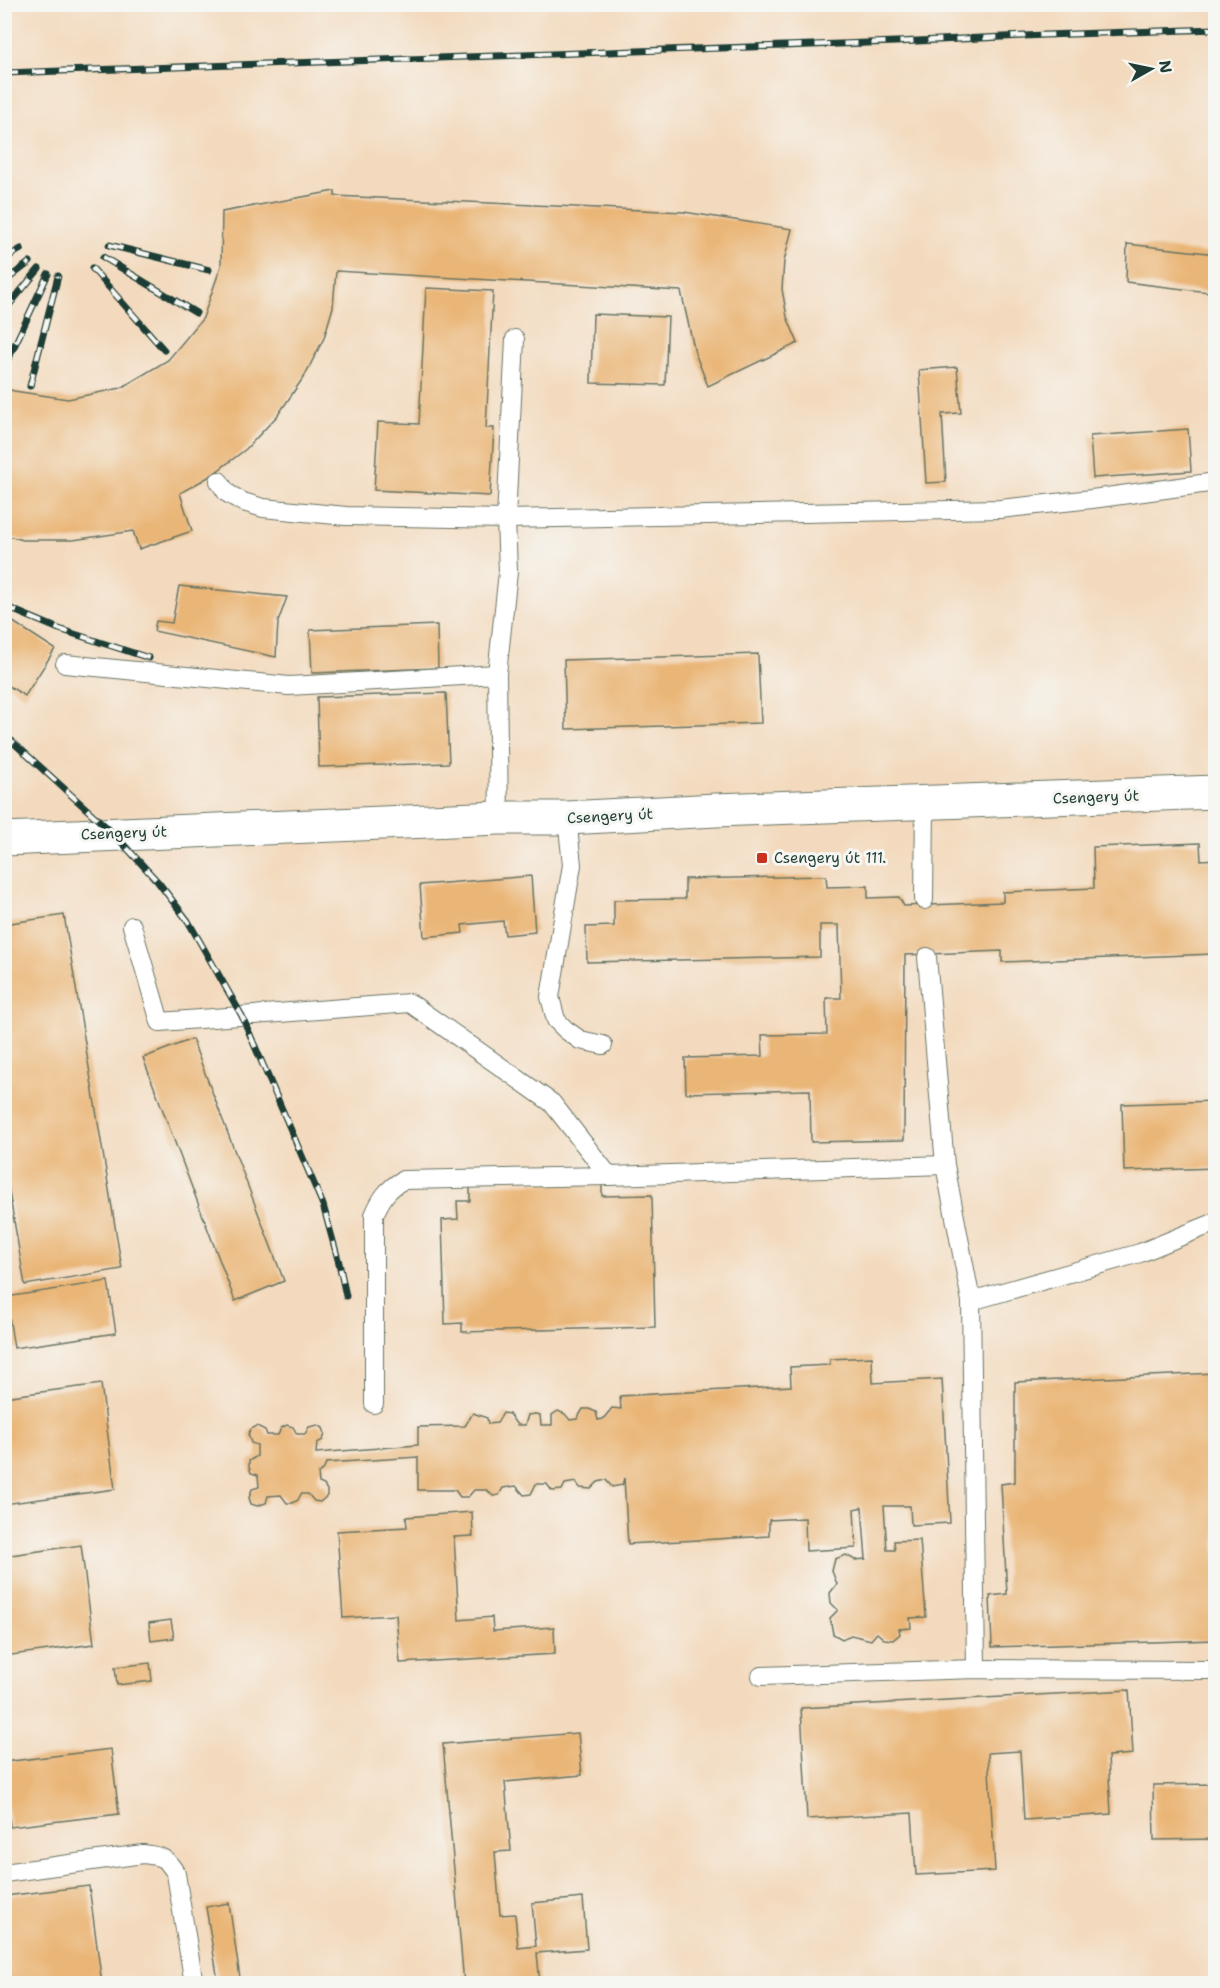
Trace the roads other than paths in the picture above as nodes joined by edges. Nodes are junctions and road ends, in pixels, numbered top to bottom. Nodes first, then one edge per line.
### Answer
1 (515, 339) dead end
2 (1215, 480) edge
3 (219, 482) dead end
4 (506, 519) junction
5 (65, 664) dead end
6 (497, 674) junction
7 (1215, 792) edge
8 (925, 803) junction
9 (499, 818) junction
10 (567, 818) junction
11 (4, 839) edge
12 (924, 900) dead end
13 (132, 926) dead end
14 (927, 957) dead end
15 (603, 1045) dead end
16 (945, 1165) junction
17 (609, 1176) junction
18 (1215, 1222) edge
19 (971, 1301) junction
20 (374, 1404) dead end
21 (976, 1669) junction
22 (1215, 1670) edge
23 (761, 1676) dead end
24 (4, 1873) edge
25 (194, 1983) edge

1 - 4 lane
2 - 4 lane
3 - 4 lane
4 - 6 lane
5 - 6 lane
6 - 9 lane
7 - 8 main road, Csengery út
8 - 10 main road, Csengery út
8 - 12 lane
9 - 10 main road, Csengery út
9 - 11 main road, Csengery út
10 - 15 lane
13 - 17 lane
14 - 16 lane
16 - 17 lane
16 - 19 lane
17 - 20 lane
18 - 19 lane
19 - 21 lane
21 - 22 lane
21 - 23 lane
24 - 25 lane

